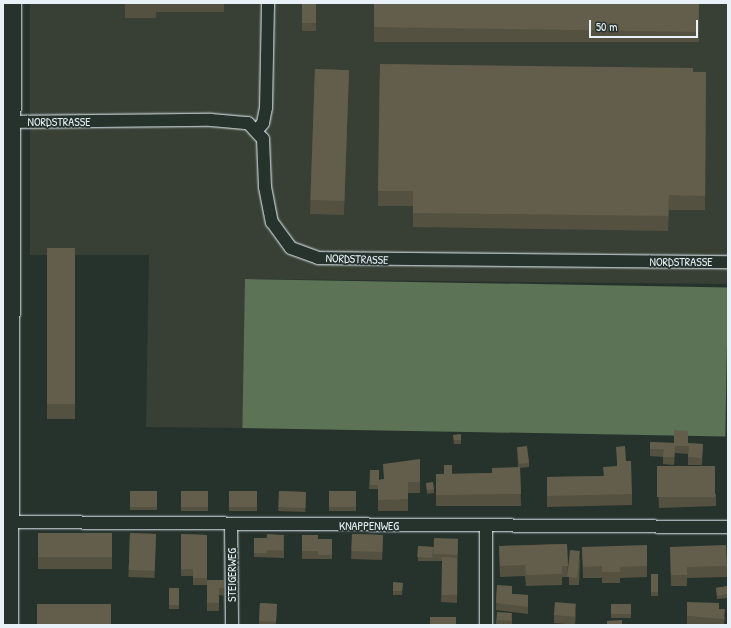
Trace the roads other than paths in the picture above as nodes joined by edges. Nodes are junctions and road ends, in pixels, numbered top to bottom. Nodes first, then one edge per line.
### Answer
1 (12, 3) edge
2 (268, 3) edge
3 (8, 122) edge
4 (257, 130) junction
5 (728, 262) edge
6 (7, 352) edge
7 (10, 522) junction
8 (231, 525) junction
9 (486, 527) junction
10 (728, 527) edge
11 (9, 625) edge
12 (232, 625) edge
13 (486, 625) edge

1 - 3 street
2 - 4 street
3 - 4 street, NORDSTRASSE
3 - 6 street
4 - 5 street, NORDSTRASSE
6 - 7 street
7 - 8 street, KNAPPENWEG
7 - 11 street
8 - 9 street, KNAPPENWEG
8 - 12 street, STEIGERWEG
9 - 10 street, KNAPPENWEG
9 - 13 street

